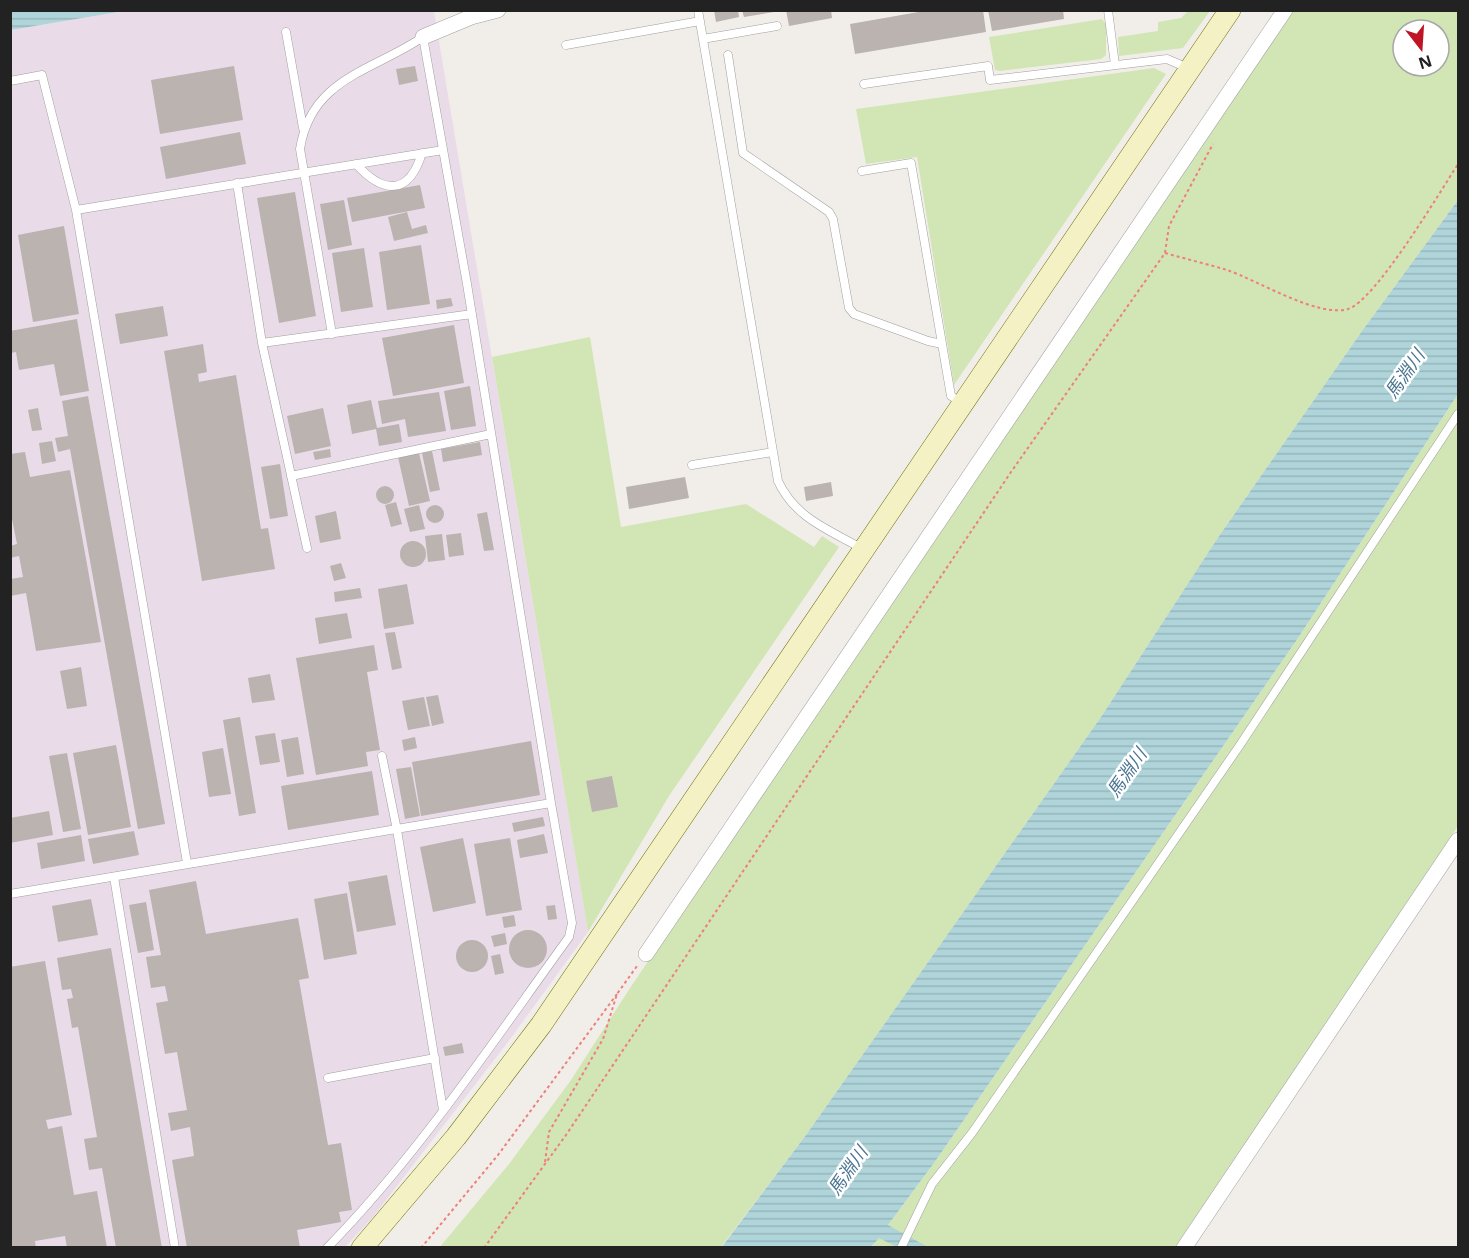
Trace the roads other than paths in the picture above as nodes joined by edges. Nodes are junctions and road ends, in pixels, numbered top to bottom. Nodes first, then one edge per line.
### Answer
1 (498, 10) edge
2 (698, 10) edge
3 (1108, 10) edge
4 (1230, 10) edge
5 (1285, 10) edge
6 (700, 21) junction
7 (777, 26) dead end
8 (286, 33) dead end
9 (423, 37) junction
10 (703, 39) junction
11 (566, 45) dead end
12 (728, 55) dead end
13 (1115, 65) junction
14 (1190, 68) junction
15 (10, 81) edge
16 (864, 84) dead end
17 (303, 128) junction
18 (443, 150) junction
19 (422, 153) junction
20 (356, 164) junction
21 (862, 171) dead end
22 (305, 172) junction
23 (237, 183) junction
24 (76, 210) junction
25 (472, 314) junction
26 (332, 334) junction
27 (262, 344) junction
28 (942, 344) junction
29 (963, 404) junction
30 (1458, 414) edge
31 (491, 434) junction
32 (773, 452) junction
33 (692, 465) dead end
34 (291, 476) junction
35 (307, 548) dead end
36 (864, 550) junction
37 (382, 756) dead end
38 (551, 803) junction
39 (397, 830) junction
40 (1458, 840) edge
41 (188, 863) junction
42 (114, 876) junction
43 (10, 894) edge
44 (646, 954) road end
45 (435, 1058) junction
46 (328, 1078) dead end
47 (443, 1110) junction
48 (175, 1248) edge
49 (327, 1248) edge
50 (362, 1248) edge
51 (901, 1248) edge
52 (1184, 1248) edge

1 - 9 street
2 - 6 lane
3 - 13 lane
4 - 14 street
5 - 44 street
6 - 10 lane
6 - 11 lane
7 - 10 lane
8 - 17 lane
9 - 17 lane
9 - 18 lane
10 - 32 lane
12 - 28 lane
13 - 14 lane
13 - 16 lane
14 - 29 street
15 - 24 lane
17 - 22 lane
18 - 19 lane
18 - 25 lane
19 - 20 lane
19 - 20 lane
20 - 22 lane
21 - 28 lane
22 - 23 lane
22 - 26 lane
23 - 24 lane
23 - 27 lane
24 - 41 lane
25 - 26 lane
25 - 31 lane
26 - 27 lane
27 - 34 lane
28 - 29 lane
29 - 36 street
30 - 51 lane
31 - 34 lane
31 - 38 lane
32 - 33 lane
32 - 36 lane
34 - 35 lane
36 - 50 street
37 - 39 lane
38 - 39 lane
38 - 47 lane
39 - 41 lane
39 - 45 lane
40 - 52 street
41 - 42 lane
42 - 43 lane
42 - 48 lane
45 - 46 lane
45 - 47 lane
47 - 49 lane

